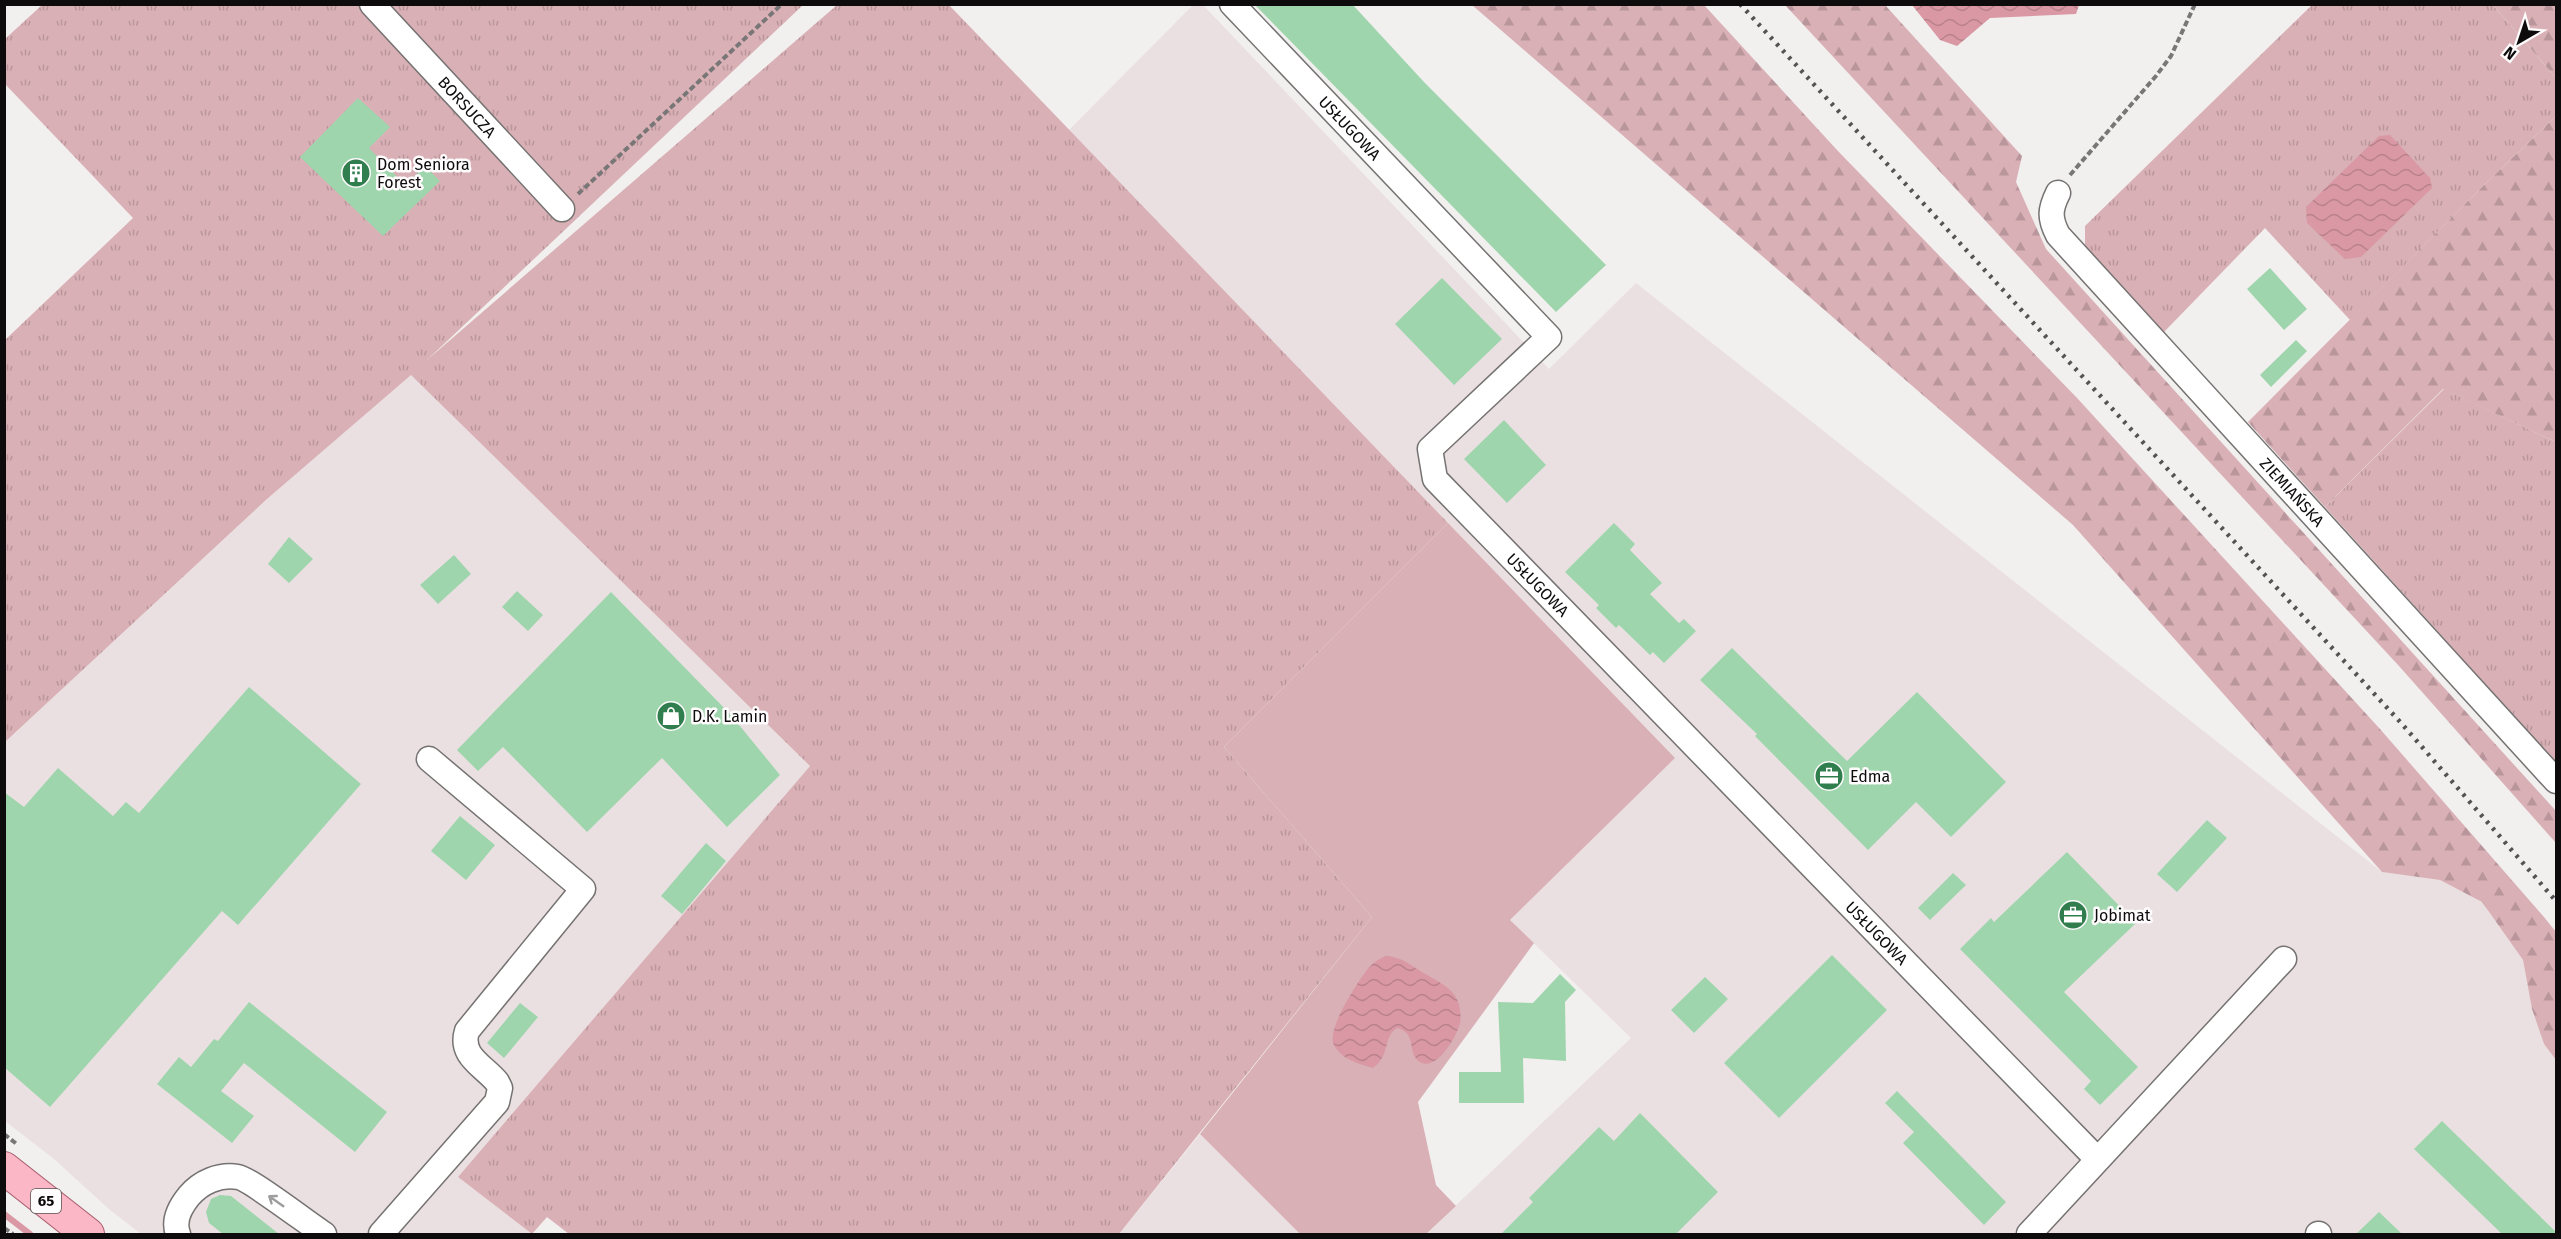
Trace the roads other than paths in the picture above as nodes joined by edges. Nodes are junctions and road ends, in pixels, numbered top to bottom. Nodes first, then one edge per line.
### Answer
1 (372, 4) edge
2 (1232, 4) edge
3 (2058, 193) road end
4 (562, 209) road end
5 (429, 759) dead end
6 (2556, 781) edge
7 (2284, 959) dead end
8 (2097, 1159) junction
9 (4, 1168) edge
10 (4, 1195) edge
11 (53, 1225) edge
12 (2036, 1232) edge
13 (88, 1234) edge
14 (178, 1234) edge
15 (324, 1234) edge
16 (381, 1234) edge

1 - 4 street, BORSUCZA
2 - 8 street, USŁUGOWA
3 - 6 street, ZIEMIAŃSKA
5 - 16 street
7 - 8 street
8 - 12 street
9 - 11 main road, 65
10 - 11 main road, 65
11 - 13 main road, 65
15 -> 14 street

